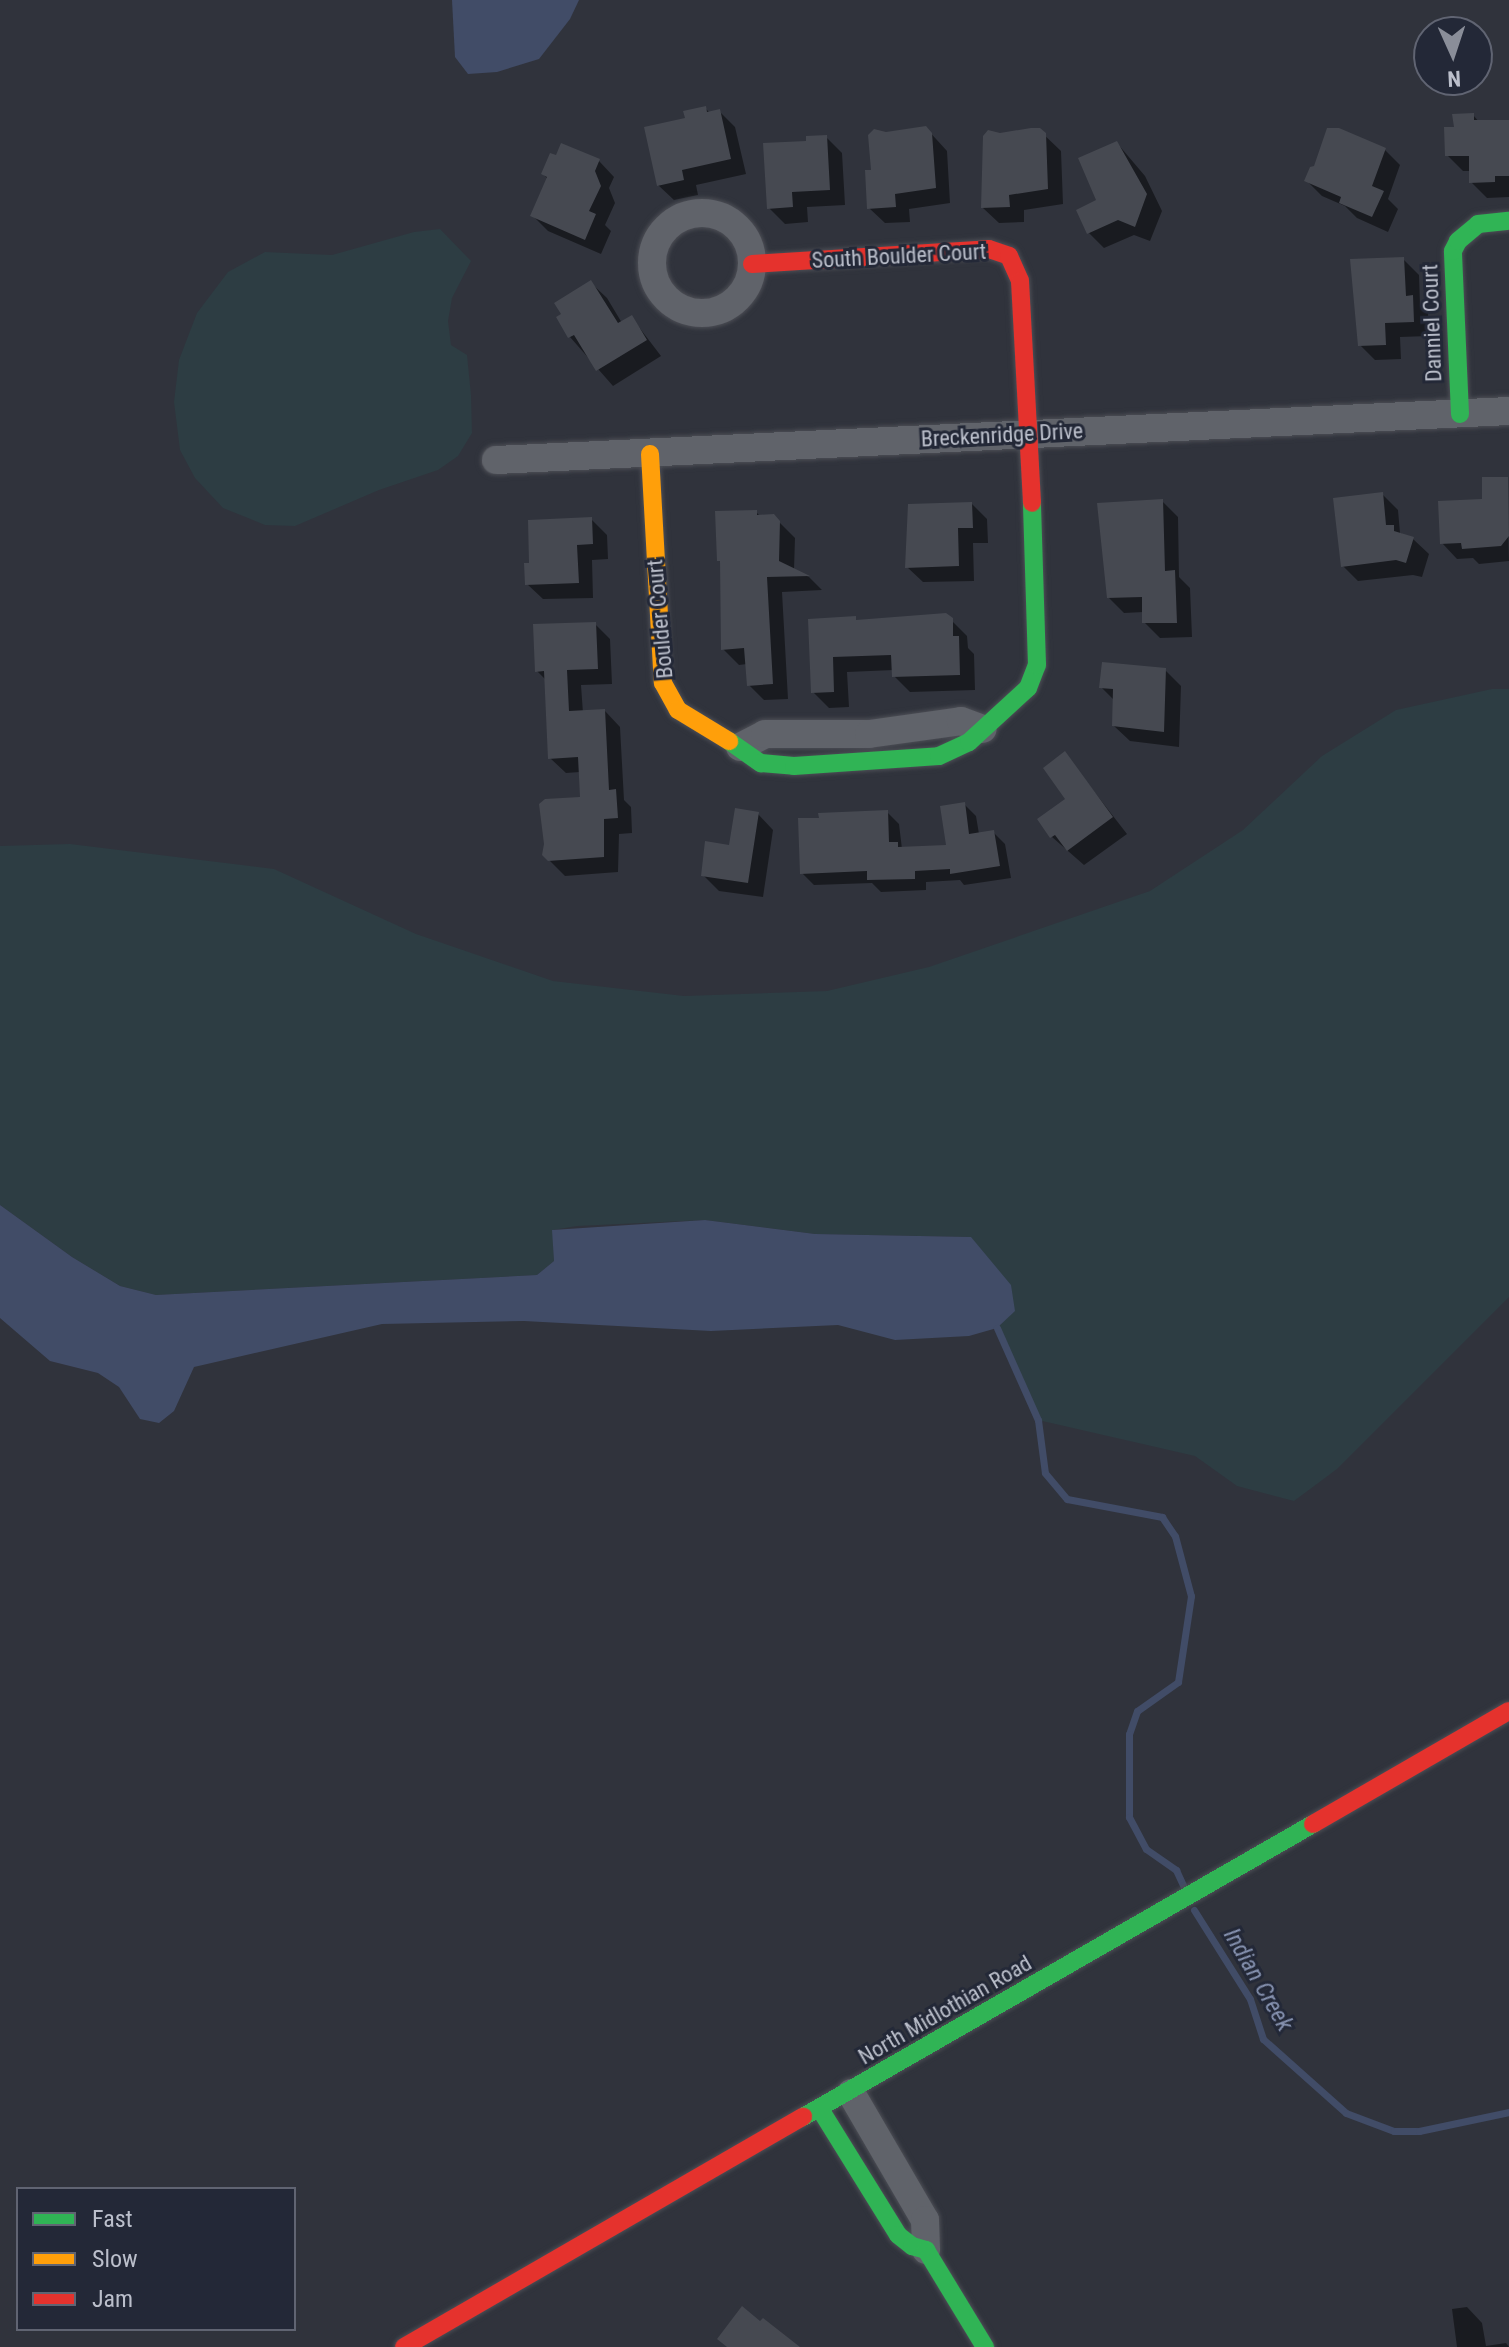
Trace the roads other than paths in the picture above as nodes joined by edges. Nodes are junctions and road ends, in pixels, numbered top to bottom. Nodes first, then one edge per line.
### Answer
1 (1509, 221) edge
2 (752, 264) dead end
3 (1509, 411) edge
4 (1460, 414) junction
5 (1027, 433) junction
6 (650, 454) junction
7 (496, 460) dead end
8 (983, 729) joint
9 (740, 747) joint
10 (1509, 1711) edge
11 (851, 2093) junction
12 (820, 2109) junction
13 (926, 2250) junction
14 (404, 2347) edge
15 (985, 2347) edge

1 - 4 street, Danniel Court
2 - 5 street, South Boulder Court
3 - 4 street, Breckenridge Drive
4 - 5 street, Breckenridge Drive
5 - 6 street, Breckenridge Drive
5 - 8 street, Boulder Court
6 - 7 street, Breckenridge Drive
6 - 9 street, Boulder Court
8 - 9 street, Boulder Court
10 - 11 street, North Midlothian Road
11 - 12 street, North Midlothian Road
11 - 13 street
12 - 13 street
12 - 14 street, North Midlothian Road
13 - 15 street

